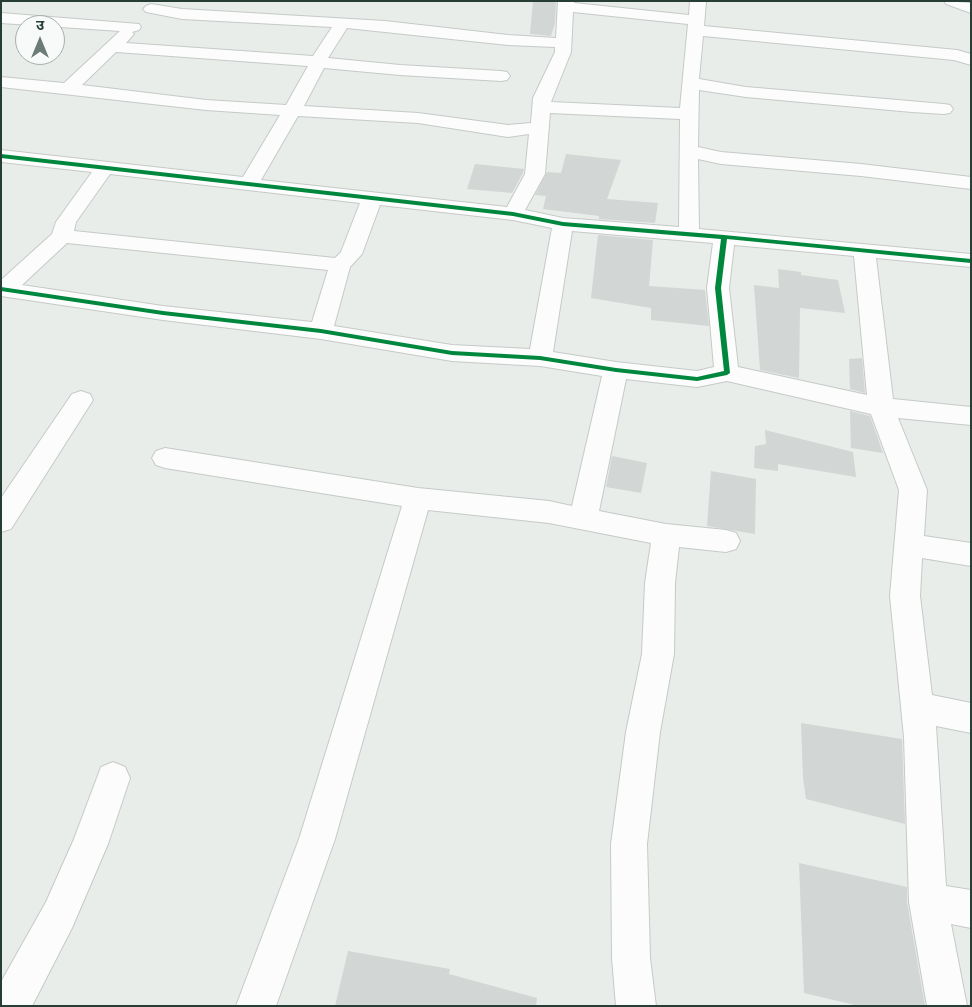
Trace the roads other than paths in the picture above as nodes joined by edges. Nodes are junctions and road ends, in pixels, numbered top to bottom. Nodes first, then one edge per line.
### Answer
1 (698, 1) edge
2 (951, 1) edge
3 (566, 4) edge
4 (155, 5) edge
5 (971, 8) edge
6 (1, 18) edge
7 (342, 24) junction
8 (696, 25) junction
9 (133, 27) junction
10 (563, 43) junction
11 (113, 47) junction
12 (971, 60) edge
13 (319, 62) junction
14 (501, 76) dead end
15 (690, 83) junction
16 (5, 90) edge
17 (67, 90) junction
18 (541, 107) junction
19 (944, 108) dead end
20 (291, 110) junction
21 (689, 114) junction
22 (539, 127) junction
23 (688, 151) junction
24 (1, 156) edge
25 (105, 168) junction
26 (971, 183) edge
27 (248, 184) junction
28 (372, 198) junction
29 (513, 214) junction
30 (564, 224) junction
31 (689, 234) junction
32 (62, 236) junction
33 (724, 237) junction
34 (864, 251) junction
35 (971, 261) edge
36 (340, 265) junction
37 (3, 289) edge
38 (322, 331) junction
39 (540, 358) junction
40 (616, 370) junction
41 (727, 373) junction
42 (81, 400) dead end
43 (881, 407) junction
44 (971, 416) edge
45 (165, 458) dead end
46 (418, 498) junction
47 (583, 519) junction
48 (1, 521) edge
49 (666, 535) junction
50 (726, 541) dead end
51 (909, 546) junction
52 (971, 555) edge
53 (917, 707) junction
54 (971, 718) edge
55 (113, 778) dead end
56 (928, 902) junction
57 (971, 910) edge
58 (10, 1006) edge
59 (256, 1006) edge
60 (636, 1006) edge
61 (947, 1006) edge

1 - 8 street
2 - 5 street
3 - 8 street
3 - 10 street
4 - 7 street
4 - 9 street
6 - 9 street
7 - 10 street
7 - 13 street
8 - 12 street
8 - 15 street
9 - 11 street
10 - 18 street
11 - 13 street
11 - 17 street
13 - 14 street
13 - 20 street
15 - 19 street
15 - 21 street
16 - 17 street
17 - 20 street
18 - 21 street
18 - 22 street
20 - 22 street
20 - 27 street
21 - 23 street
22 - 29 street
23 - 26 street
23 - 31 street
24 - 25 street
25 - 27 street
25 - 32 street
27 - 28 street
28 - 29 street
28 - 36 street
29 - 30 street
30 - 31 street
30 - 39 street
31 - 33 street
32 - 36 street
32 - 37 street
33 - 34 street
33 - 41 street
34 - 35 street
34 - 43 street
36 - 38 street
37 - 38 street
38 - 39 street
39 - 40 street
40 - 41 street
40 - 47 street
41 - 43 street
42 - 48 street
43 - 44 street
43 - 51 street
45 - 46 street
46 - 47 street
46 - 59 street
47 - 49 street
49 - 50 street
49 - 60 street
51 - 52 street
51 - 53 street
53 - 54 street
53 - 56 street
55 - 58 street
56 - 57 street
56 - 61 street

